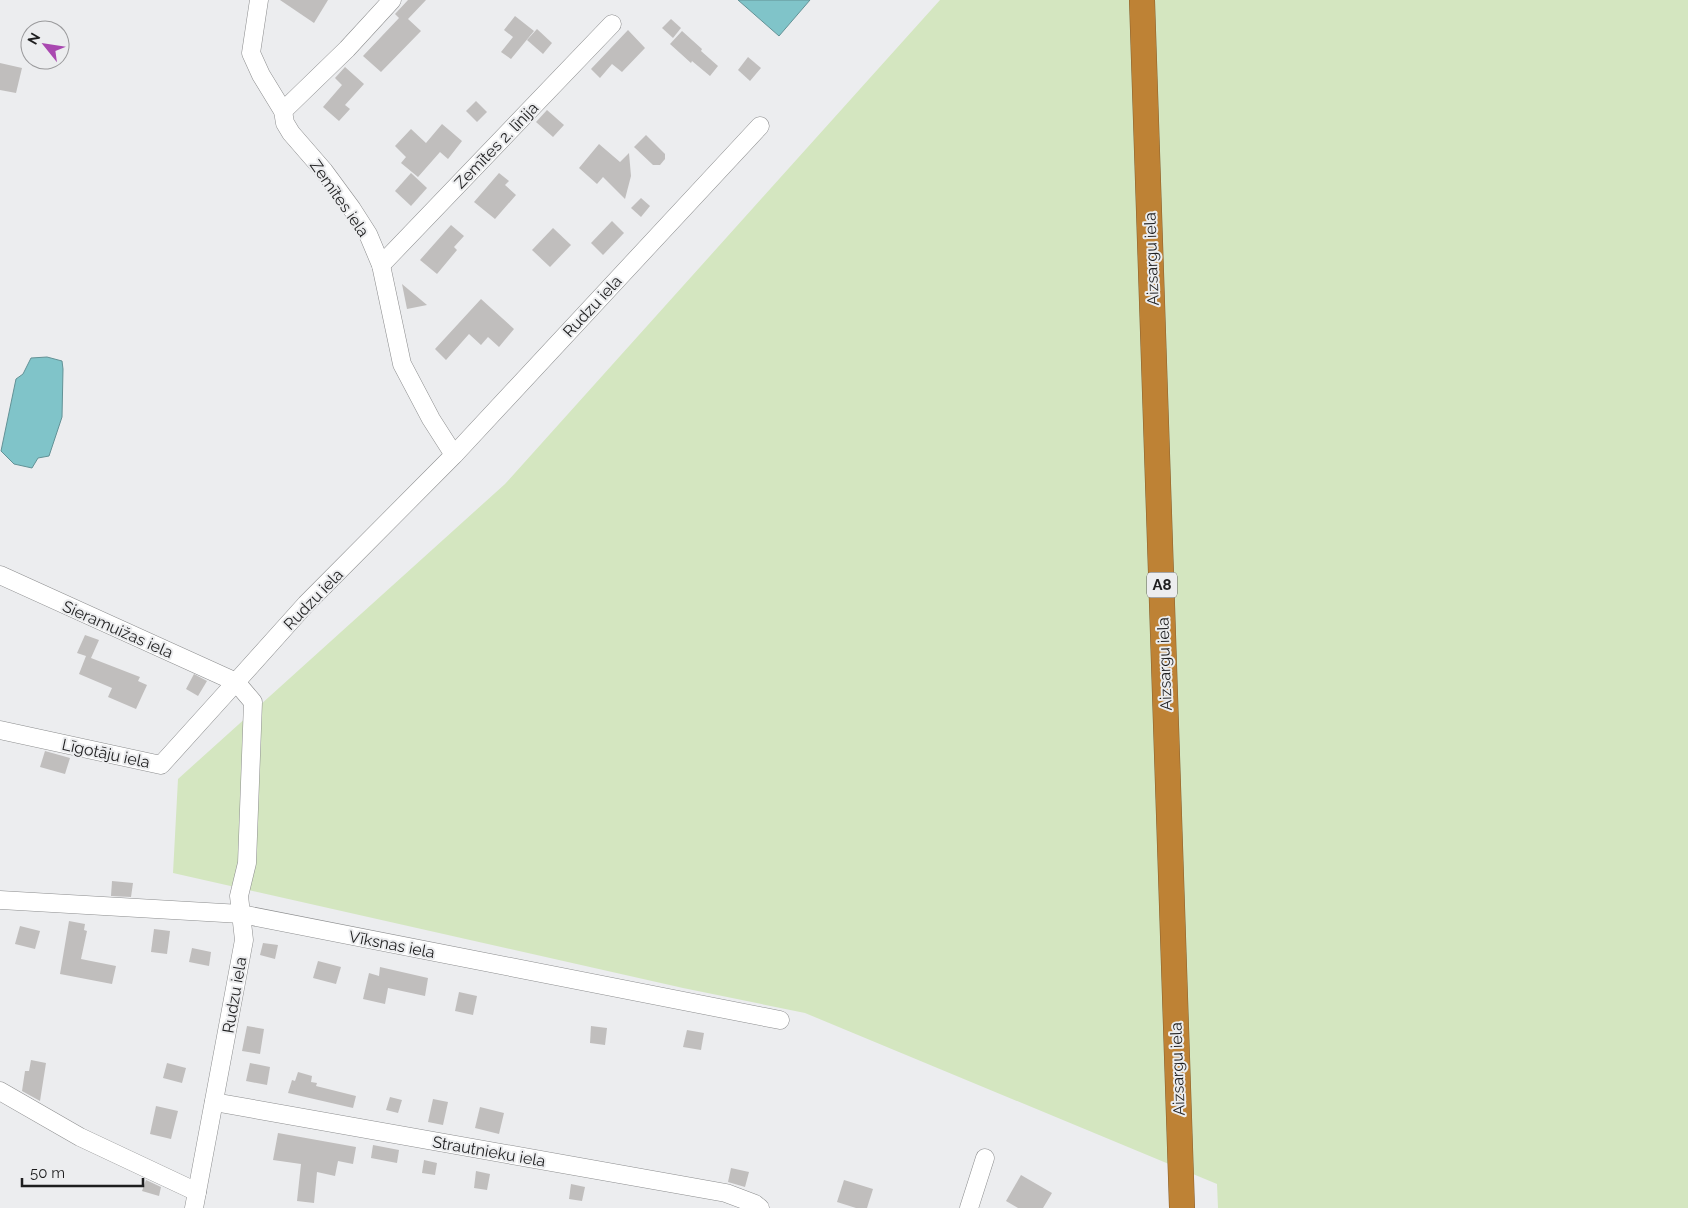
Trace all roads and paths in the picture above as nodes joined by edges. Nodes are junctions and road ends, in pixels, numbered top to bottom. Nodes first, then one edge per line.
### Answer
1 (259, 0) edge
2 (392, 0) edge
3 (1142, 0) edge
4 (612, 24) dead end
5 (283, 111) junction
6 (760, 126) dead end
7 (381, 265) junction
8 (454, 455) junction
9 (0, 575) edge
10 (236, 682) junction
11 (0, 730) edge
12 (0, 900) edge
13 (241, 914) junction
14 (780, 1020) dead end
15 (0, 1091) edge
16 (214, 1102) junction
17 (985, 1158) dead end
18 (196, 1200) edge
19 (760, 1208) edge
20 (969, 1208) edge
21 (1182, 1208) edge

1 - 5 street, Zemītes iela
2 - 5 street
3 - 21 highway, Aizsargu iela / A8
4 - 7 street, Zemītes 2. līnija
5 - 7 street, Zemītes iela
6 - 8 street, Rudzu iela
7 - 8 street, Zemītes iela
8 - 10 street, Rudzu iela
9 - 10 street, Sieramuižas iela
10 - 11 street, Līgotāju iela
10 - 13 street, Rudzu iela
12 - 13 street, Vīksnas iela
13 - 14 street, Vīksnas iela
13 - 16 street, Rudzu iela
15 - 18 street
16 - 18 street, Rudzu iela
16 - 19 street, Strautnieku iela
17 - 20 street

